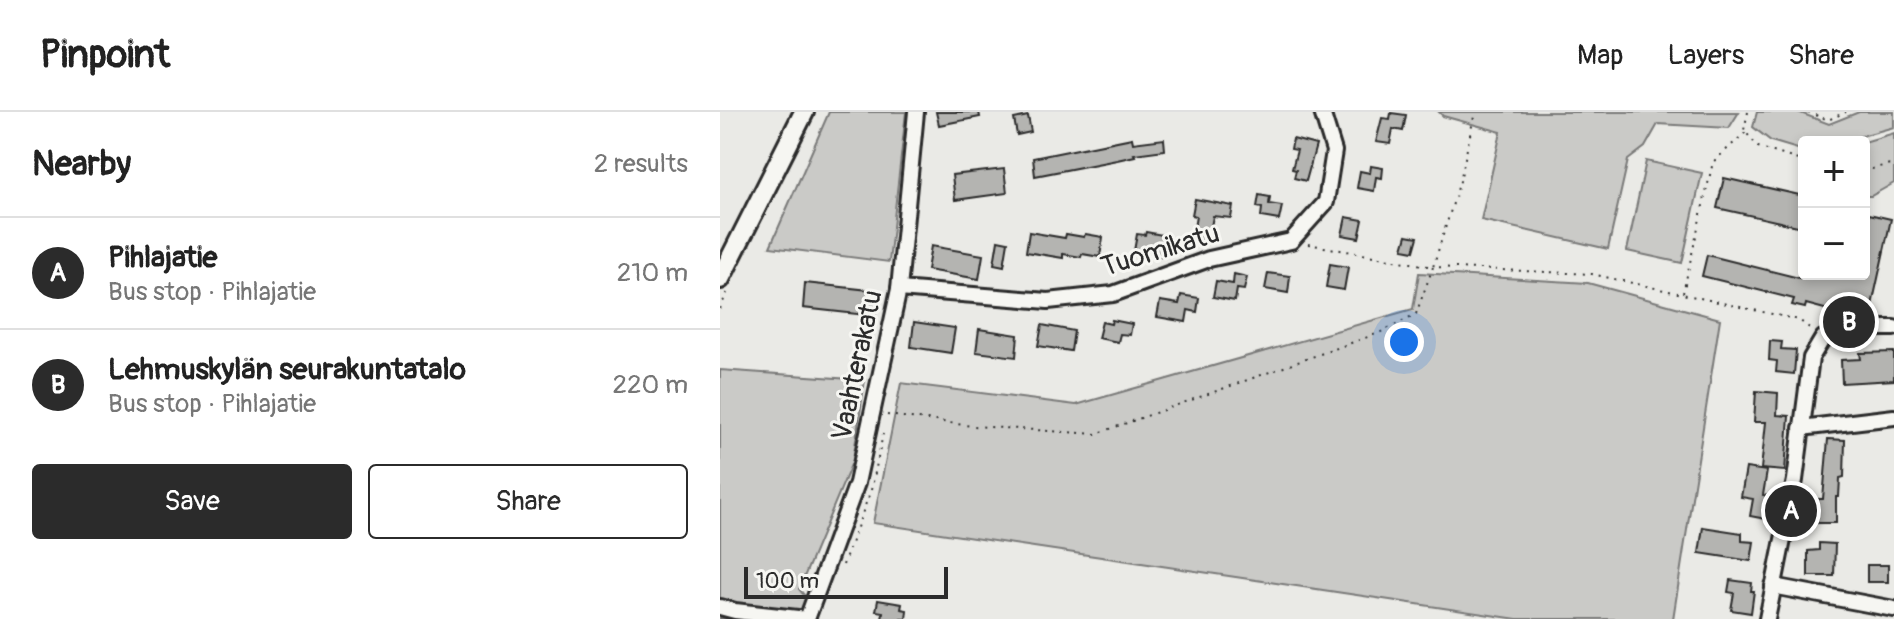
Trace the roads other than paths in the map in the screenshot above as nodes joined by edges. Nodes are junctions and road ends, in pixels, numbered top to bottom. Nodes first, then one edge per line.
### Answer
1 (804, 112) edge
2 (916, 112) edge
3 (1322, 112) edge
4 (720, 279) edge
5 (899, 289) junction
6 (1894, 328) edge
7 (1894, 417) edge
8 (1801, 428) junction
9 (1773, 586) junction
10 (1894, 609) edge
11 (729, 612) edge
12 (807, 619) edge
13 (1767, 619) edge

1 - 4 main road
2 - 5 street, Vaahterakatu
3 - 5 street, Tuomikatu
5 - 12 street, Vaahterakatu
6 - 8 street
7 - 8 street
8 - 9 street
9 - 10 street
9 - 13 street
11 - 12 street

